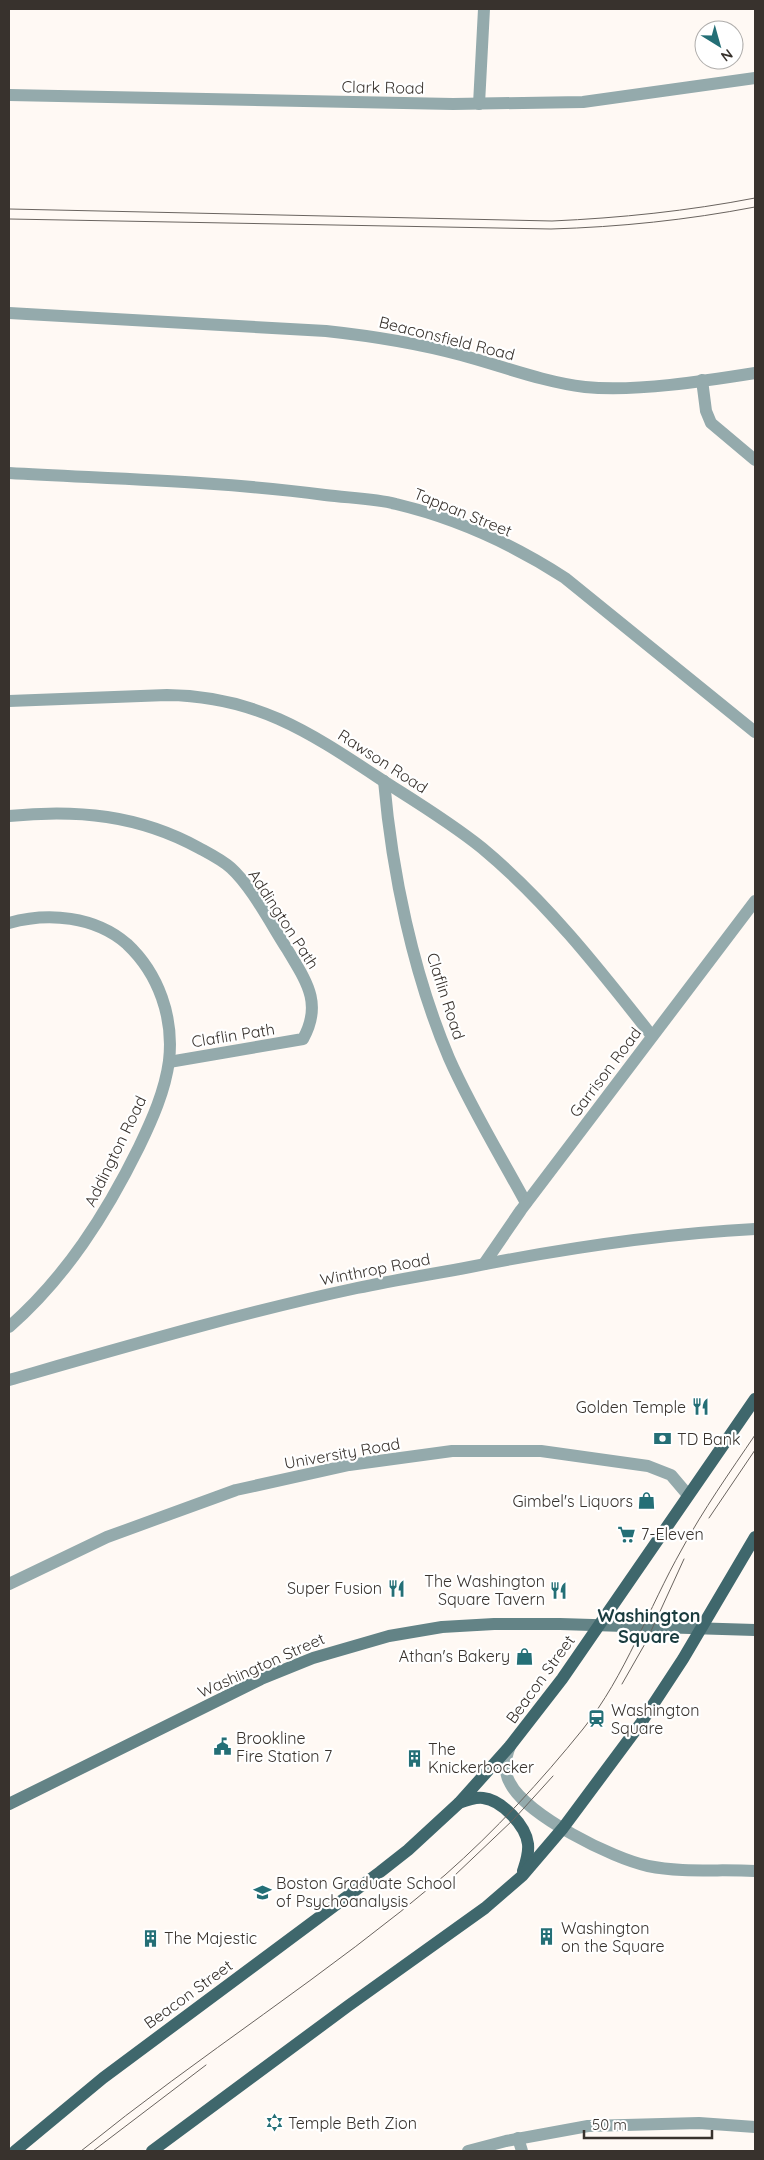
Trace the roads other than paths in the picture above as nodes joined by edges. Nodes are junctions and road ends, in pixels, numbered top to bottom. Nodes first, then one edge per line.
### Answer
1 (484, 9) edge
2 (755, 78) edge
3 (9, 95) edge
4 (479, 104) junction
5 (9, 312) edge
6 (755, 372) edge
7 (702, 380) junction
8 (755, 460) edge
9 (9, 473) edge
10 (9, 701) edge
11 (755, 732) edge
12 (384, 782) junction
13 (9, 816) edge
14 (755, 901) edge
15 (9, 923) edge
16 (652, 1036) junction
17 (303, 1040) joint
18 (169, 1062) junction
19 (526, 1203) junction
20 (755, 1229) edge
21 (484, 1264) junction
22 (9, 1327) edge
23 (9, 1380) edge
24 (755, 1399) edge
25 (688, 1495) junction
26 (755, 1537) edge
27 (9, 1584) edge
28 (598, 1625) junction
29 (701, 1628) junction
30 (755, 1630) edge
31 (510, 1746) junction
32 (459, 1803) junction
33 (9, 1804) edge
34 (563, 1828) junction
35 (755, 1871) edge
36 (522, 1876) junction
37 (755, 2127) edge
38 (518, 2138) junction
39 (15, 2151) edge
40 (152, 2151) edge
41 (468, 2151) edge
42 (522, 2151) edge

1 - 4 street
2 - 4 street, Clark Road
3 - 4 street, Clark Road
5 - 7 street, Beaconsfield Road
6 - 7 street, Beaconsfield Road
7 - 8 street
9 - 11 street, Tappan Street
10 - 12 street, Rawson Road
12 - 16 street, Rawson Road
12 - 19 street, Claflin Road
13 - 17 street, Addington Path
14 - 16 street, Garrison Road
15 - 18 street, Addington Road
16 - 19 street, Garrison Road
17 - 18 street, Claflin Path
18 - 22 street, Addington Road
19 - 21 street, Garrison Road
20 - 21 street, Winthrop Road
21 - 23 street, Winthrop Road
24 - 25 main road, Beacon Street
25 - 27 street, University Road
25 - 28 main road, Beacon Street
26 - 29 main road
28 - 29 main road, Washington Street
28 - 31 main road, Beacon Street
28 - 33 main road, Washington Street
29 - 30 main road, Washington Street
29 - 34 main road
31 - 32 main road, Beacon Street
31 - 34 street
32 - 36 main road
32 - 39 main road, Beacon Street
34 - 35 street
34 - 36 main road
36 - 40 main road
37 - 38 street
38 - 41 street
38 - 42 street

